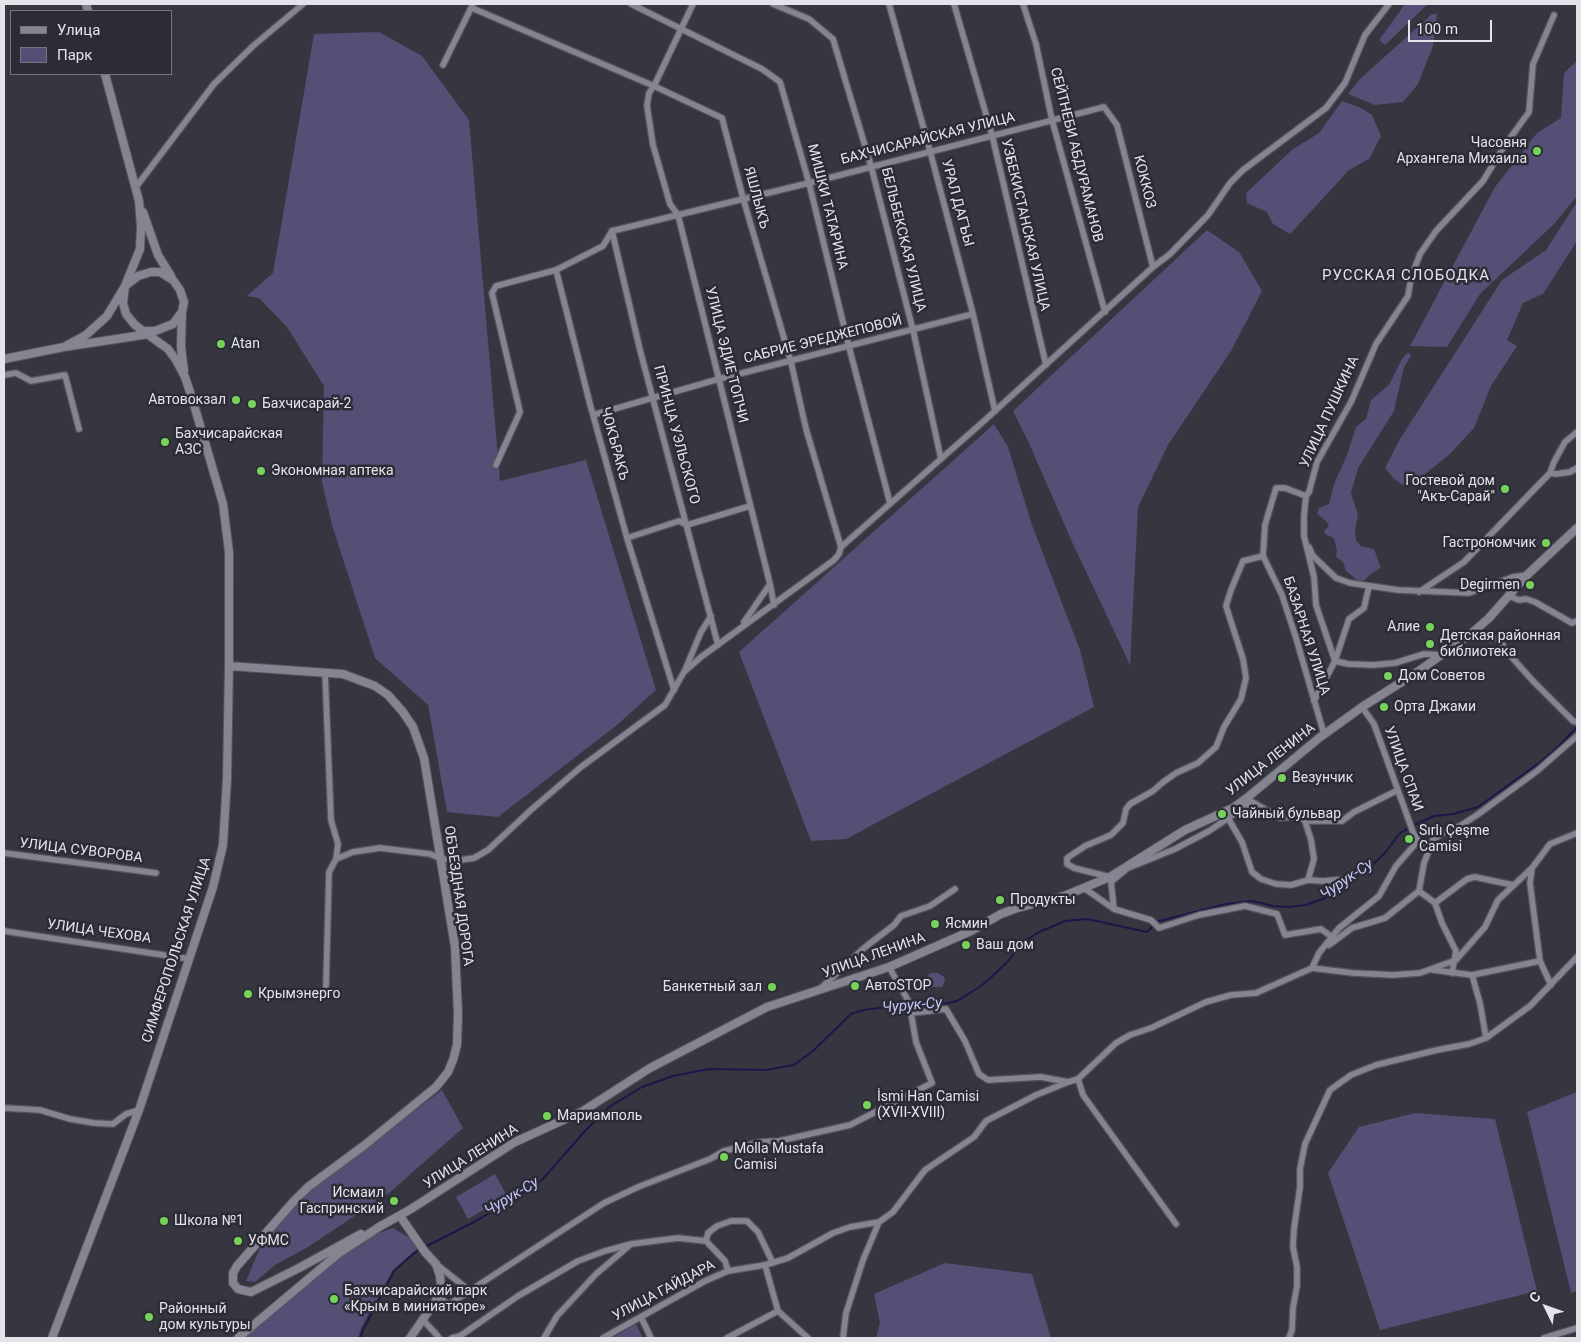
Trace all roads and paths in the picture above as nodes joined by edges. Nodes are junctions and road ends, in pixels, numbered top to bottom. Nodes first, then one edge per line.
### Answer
1 (303, 4) edge
2 (631, 4) edge
3 (693, 4) edge
4 (773, 4) edge
5 (889, 4) edge
6 (954, 4) edge
7 (1023, 4) edge
8 (1389, 4) edge
9 (473, 6) edge
10 (1554, 15) dead end
11 (680, 28) junction
12 (443, 66) dead end
13 (105, 75) edge
14 (654, 86) junction
15 (1104, 107) joint
16 (1052, 120) junction
17 (992, 135) junction
18 (930, 151) junction
19 (871, 166) junction
20 (809, 183) junction
21 (136, 187) junction
22 (743, 198) junction
23 (139, 201) junction
24 (678, 215) junction
25 (612, 231) junction
26 (1153, 267) junction
27 (556, 270) junction
28 (174, 280) junction
29 (125, 286) junction
30 (182, 312) junction
31 (1105, 312) junction
32 (973, 314) junction
33 (913, 330) junction
34 (149, 332) junction
35 (64, 347) junction
36 (849, 347) junction
37 (4, 359) edge
38 (791, 362) junction
39 (1046, 365) junction
40 (4, 375) edge
41 (185, 378) junction
42 (719, 379) junction
43 (653, 398) junction
44 (995, 411) junction
45 (593, 415) junction
46 (80, 429) dead end
47 (1577, 432) edge
48 (941, 459) junction
49 (496, 465) dead end
50 (1577, 468) edge
51 (1550, 473) junction
52 (1306, 496) junction
53 (890, 503) junction
54 (750, 506) junction
55 (687, 524) junction
56 (1577, 528) edge
57 (1304, 536) junction
58 (626, 538) junction
59 (841, 547) junction
60 (1264, 556) junction
61 (1527, 575) junction
62 (770, 584) junction
63 (1369, 586) junction
64 (1420, 592) junction
65 (1509, 596) junction
66 (774, 605) junction
67 (711, 616) junction
68 (1577, 621) edge
69 (742, 626) junction
70 (1476, 630) junction
71 (718, 645) junction
72 (1443, 655) junction
73 (1335, 661) junction
74 (229, 666) junction
75 (325, 672) junction
76 (684, 672) junction
77 (674, 690) junction
78 (1314, 701) junction
79 (1362, 707) junction
80 (1577, 722) edge
81 (1324, 734) junction
82 (1577, 736) edge
83 (1398, 790) junction
84 (1250, 800) junction
85 (1228, 818) junction
86 (1305, 821) junction
87 (1577, 833) edge
88 (1418, 841) junction
89 (338, 844) junction
90 (353, 852) junction
91 (4, 853) edge
92 (1428, 853) junction
93 (336, 859) junction
94 (442, 859) junction
95 (1532, 868) junction
96 (156, 874) dead end
97 (1110, 877) junction
98 (1348, 879) dead end
99 (1308, 880) junction
100 (1513, 885) junction
101 (1084, 888) junction
102 (956, 889) dead end
103 (1419, 892) junction
104 (1435, 902) junction
105 (1114, 909) junction
106 (4, 930) edge
107 (1332, 936) junction
108 (1319, 953) junction
109 (1577, 956) edge
110 (190, 958) junction
111 (1456, 960) junction
112 (1540, 961) junction
113 (889, 967) junction
114 (1312, 968) junction
115 (1431, 969) junction
116 (1452, 973) junction
117 (1472, 975) junction
118 (1551, 985) junction
119 (326, 988) dead end
120 (821, 988) junction
121 (911, 1007) junction
122 (1486, 1038) junction
123 (1078, 1079) junction
124 (1068, 1082) junction
125 (4, 1108) edge
126 (139, 1110) junction
127 (400, 1216) junction
128 (879, 1222) junction
129 (1176, 1224) dead end
130 (379, 1227) junction
131 (706, 1240) junction
132 (631, 1244) junction
133 (773, 1263) junction
134 (436, 1264) junction
135 (765, 1265) junction
136 (728, 1272) junction
137 (470, 1291) junction
138 (439, 1296) junction
139 (778, 1311) junction
140 (641, 1317) junction
141 (422, 1319) junction
142 (1577, 1328) edge
143 (52, 1338) edge
144 (238, 1338) edge
145 (410, 1338) edge
146 (439, 1338) edge
147 (452, 1338) edge
148 (544, 1338) edge
149 (603, 1338) edge
150 (651, 1338) edge
151 (727, 1338) edge
152 (808, 1338) edge
153 (842, 1338) edge
154 (1289, 1338) edge
155 (1544, 1338) edge

1 - 21 street
2 - 11 street, МИШКИ ТАТАРИНА
3 - 11 street, УЛИЦА ЭДИЕ ТОПЧИ
4 - 19 street, БЕЛЬБЕКСКАЯ УЛИЦА
5 - 18 street, УРАЛ ДАГЪЫ
6 - 17 street, УЗБЕКИСТАНСКАЯ УЛИЦА
7 - 16 street, СЕЙТНЕБИ АБДУРАМАНОВ
8 - 26 street
9 - 12 street
9 - 14 street, ЯШЛЫКЪ
10 - 52 street, УЛИЦА ПУШКИНА
11 - 14 street, УЛИЦА ЭДИЕ ТОПЧИ
11 - 20 street, МИШКИ ТАТАРИНА
13 - 21 main road
14 - 22 street, ЯШЛЫКЪ
14 - 24 street, УЛИЦА ЭДИЕ ТОПЧИ
15 - 16 street, БАХЧИСАРАЙСКАЯ УЛИЦА
15 - 26 street, КОККОЗ
16 - 17 street, БАХЧИСАРАЙСКАЯ УЛИЦА
16 - 31 street, СЕЙТНЕБИ АБДУРАМАНОВ
17 - 18 street, БАХЧИСАРАЙСКАЯ УЛИЦА
17 - 39 street, УЗБЕКИСТАНСКАЯ УЛИЦА
18 - 19 street, БАХЧИСАРАЙСКАЯ УЛИЦА
18 - 32 street, УРАЛ ДАГЪЫ
19 - 20 street, БАХЧИСАРАЙСКАЯ УЛИЦА
19 - 33 street, БЕЛЬБЕКСКАЯ УЛИЦА
20 - 22 street, БАХЧИСАРАЙСКАЯ УЛИЦА
20 - 36 street, МИШКИ ТАТАРИНА
21 - 23 main road
22 - 24 street, БАХЧИСАРАЙСКАЯ УЛИЦА
22 - 38 street, ЯШЛЫКЪ
23 - 28 main road
23 - 29 main road
24 - 25 street, БАХЧИСАРАЙСКАЯ УЛИЦА
24 - 42 street, УЛИЦА ЭДИЕ ТОПЧИ
25 - 27 street
25 - 43 street, ПРИНЦА УЭЛЬСКОГО
26 - 31 street
27 - 45 street, ЧОКЪРАКЪ
27 - 49 street
28 - 29 main road
28 - 30 main road
29 - 34 main road
29 - 35 main road
30 - 34 main road
30 - 41 main road, СИМФЕРОПОЛЬСКАЯ УЛИЦА
31 - 39 street
32 - 33 street, САБРИЕ ЭРЕДЖЕПОВОЙ
32 - 44 street, УРАЛ ДАГЪЫ
33 - 36 street, САБРИЕ ЭРЕДЖЕПОВОЙ
33 - 48 street, БЕЛЬБЕКСКАЯ УЛИЦА
34 - 35 main road
34 - 41 main road, СИМФЕРОПОЛЬСКАЯ УЛИЦА
35 - 37 main road
36 - 38 street, САБРИЕ ЭРЕДЖЕПОВОЙ
36 - 53 street, МИШКИ ТАТАРИНА
38 - 42 street, САБРИЕ ЭРЕДЖЕПОВОЙ
38 - 59 street, ЯШЛЫКЪ
39 - 44 street
40 - 46 street
41 - 74 main road, СИМФЕРОПОЛЬСКАЯ УЛИЦА
42 - 43 street, САБРИЕ ЭРЕДЖЕПОВОЙ
42 - 54 street, УЛИЦА ЭДИЕ ТОПЧИ
43 - 45 street, САБРИЕ ЭРЕДЖЕПОВОЙ
43 - 55 street, ПРИНЦА УЭЛЬСКОГО
44 - 48 street
45 - 58 street, ЧОКЪРАКЪ
47 - 51 street
48 - 53 street
50 - 51 street
51 - 64 street
52 - 57 street, УЛИЦА ПУШКИНА
52 - 60 street, БАЗАРНАЯ УЛИЦА
53 - 59 street
54 - 55 street
54 - 62 street, УЛИЦА ЭДИЕ ТОПЧИ
55 - 58 street
55 - 67 street, ПРИНЦА УЭЛЬСКОГО
56 - 61 main road, УЛИЦА ЛЕНИНА
57 - 63 street
57 - 73 street, УЛИЦА ПУШКИНА
58 - 77 street, ЧОКЪРАКЪ
59 - 66 street
60 - 78 street, БАЗАРНАЯ УЛИЦА
60 - 97 street
61 - 64 street
61 - 65 main road, УЛИЦА ЛЕНИНА
62 - 66 street, УЛИЦА ЭДИЕ ТОПЧИ
62 - 69 street
63 - 64 street
63 - 73 street
65 - 68 street
65 - 70 main road, УЛИЦА ЛЕНИНА
66 - 69 street
67 - 71 street, ПРИНЦА УЭЛЬСКОГО
67 - 76 street
69 - 71 street
70 - 72 main road, УЛИЦА ЛЕНИНА
70 - 80 street
71 - 76 street
72 - 73 street
72 - 79 main road, УЛИЦА ЛЕНИНА
73 - 78 street
74 - 75 main road, ОБЪЕЗДНАЯ ДОРОГА
74 - 110 main road, СИМФЕРОПОЛЬСКАЯ УЛИЦА
75 - 89 street
75 - 94 main road, ОБЪЕЗДНАЯ ДОРОГА
76 - 77 street
77 - 94 street
78 - 81 street, БАЗАРНАЯ УЛИЦА
79 - 81 main road, УЛИЦА ЛЕНИНА
79 - 83 street, УЛИЦА СПАИ
81 - 84 main road, УЛИЦА ЛЕНИНА
82 - 92 street
83 - 86 street
83 - 88 street, УЛИЦА СПАИ
84 - 85 street
84 - 86 street
84 - 97 main road, УЛИЦА ЛЕНИНА
85 - 99 street
85 - 105 street
86 - 99 street
87 - 95 street
88 - 92 street, УЛИЦА СПАИ
88 - 107 street
89 - 90 street
89 - 93 street
90 - 93 street
90 - 94 street
91 - 96 street, УЛИЦА СУВОРОВА
92 - 103 street
93 - 119 street
94 - 130 main road, ОБЪЕЗДНАЯ ДОРОГА
95 - 100 street
95 - 112 street
97 - 101 main road, УЛИЦА ЛЕНИНА
98 - 99 street
100 - 104 street
100 - 111 street
101 - 105 street
101 - 113 main road, УЛИЦА ЛЕНИНА
102 - 120 street
103 - 104 street
103 - 108 street
104 - 111 street
105 - 107 street
106 - 110 street, УЛИЦА ЧЕХОВА
107 - 108 street
108 - 114 street
109 - 118 street
110 - 126 main road, СИМФЕРОПОЛЬСКАЯ УЛИЦА
111 - 115 street
111 - 116 street
112 - 117 street
112 - 118 street
113 - 120 main road, УЛИЦА ЛЕНИНА
113 - 121 street
114 - 115 street
114 - 123 street
115 - 116 street
116 - 117 street
117 - 122 street
118 - 122 street
120 - 127 main road, УЛИЦА ЛЕНИНА
121 - 124 street
121 - 137 street
122 - 154 street
123 - 124 street
123 - 129 street
124 - 128 street
125 - 126 street
126 - 143 main road, СИМФЕРОПОЛЬСКАЯ УЛИЦА
127 - 130 main road, УЛИЦА ЛЕНИНА
127 - 134 main road
128 - 133 street, УЛИЦА ГАЙДАРА
128 - 153 street
130 - 144 main road, УЛИЦА ЛЕНИНА
131 - 132 street
131 - 133 street
131 - 136 street
132 - 147 street
132 - 148 street
133 - 135 street, УЛИЦА ГАЙДАРА
134 - 137 street
134 - 138 main road
135 - 136 street, УЛИЦА ГАЙДАРА
135 - 139 street
136 - 140 street, УЛИЦА ГАЙДАРА
137 - 138 street
138 - 141 main road
139 - 151 street
139 - 152 street
140 - 149 street, УЛИЦА ГАЙДАРА
140 - 150 street
141 - 145 main road
141 - 146 street
142 - 155 street

